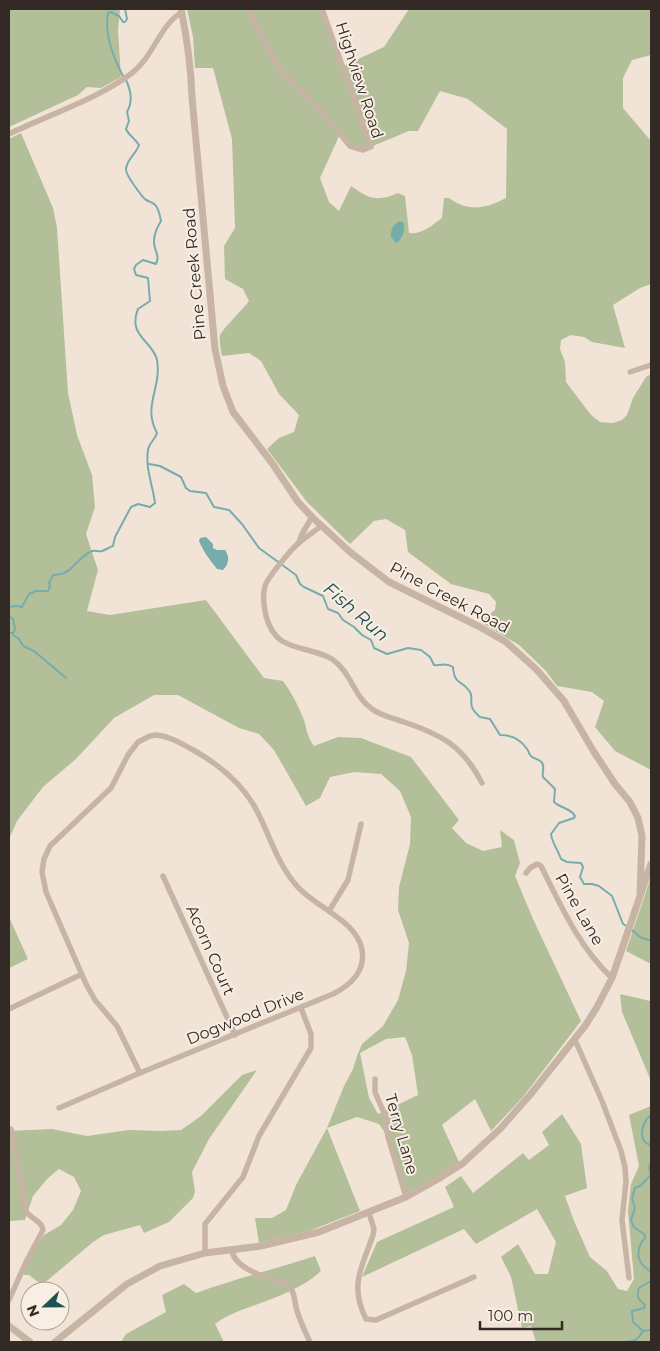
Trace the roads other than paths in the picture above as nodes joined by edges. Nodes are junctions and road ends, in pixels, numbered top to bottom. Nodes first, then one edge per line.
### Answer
1 (248, 9) edge
2 (322, 9) edge
3 (182, 10) edge
4 (9, 134) edge
5 (651, 366) edge
6 (630, 372) dead end
7 (312, 517) junction
8 (321, 526) junction
9 (299, 542) junction
10 (482, 783) dead end
11 (361, 824) dead end
12 (651, 864) edge
13 (526, 873) dead end
14 (163, 876) dead end
15 (640, 895) junction
16 (329, 910) junction
17 (82, 974) junction
18 (612, 978) junction
19 (301, 1008) junction
20 (9, 1009) edge
21 (235, 1035) junction
22 (575, 1040) junction
23 (140, 1073) junction
24 (376, 1079) dead end
25 (59, 1108) dead end
26 (11, 1129) dead end
27 (406, 1197) junction
28 (369, 1213) junction
29 (232, 1250) junction
30 (204, 1253) junction
31 (474, 1277) dead end
32 (629, 1278) dead end
33 (9, 1300) edge
34 (9, 1326) edge
35 (30, 1342) edge
36 (55, 1342) edge
37 (310, 1342) edge

1 - 2 street, Highview Road
3 - 4 street
3 - 7 street, Pine Creek Road
5 - 6 street
7 - 8 street, Pine Creek Road
7 - 9 street
8 - 9 street
8 - 15 street, Pine Creek Road
9 - 10 street
11 - 16 street
12 - 15 street
13 - 18 street, Pine Lane
14 - 21 street, Acorn Court
15 - 18 street
16 - 17 street, Dogwood Drive
16 - 19 street, Dogwood Drive
17 - 20 street
17 - 23 street, Dogwood Drive
18 - 22 street
19 - 21 street, Dogwood Drive
19 - 30 street
21 - 23 street, Dogwood Drive
22 - 27 street
22 - 32 street
23 - 25 street
24 - 27 street, Terry Lane
26 - 33 street
27 - 28 street
28 - 29 street
28 - 31 street
29 - 30 street
29 - 37 street
30 - 36 street
34 - 35 street

